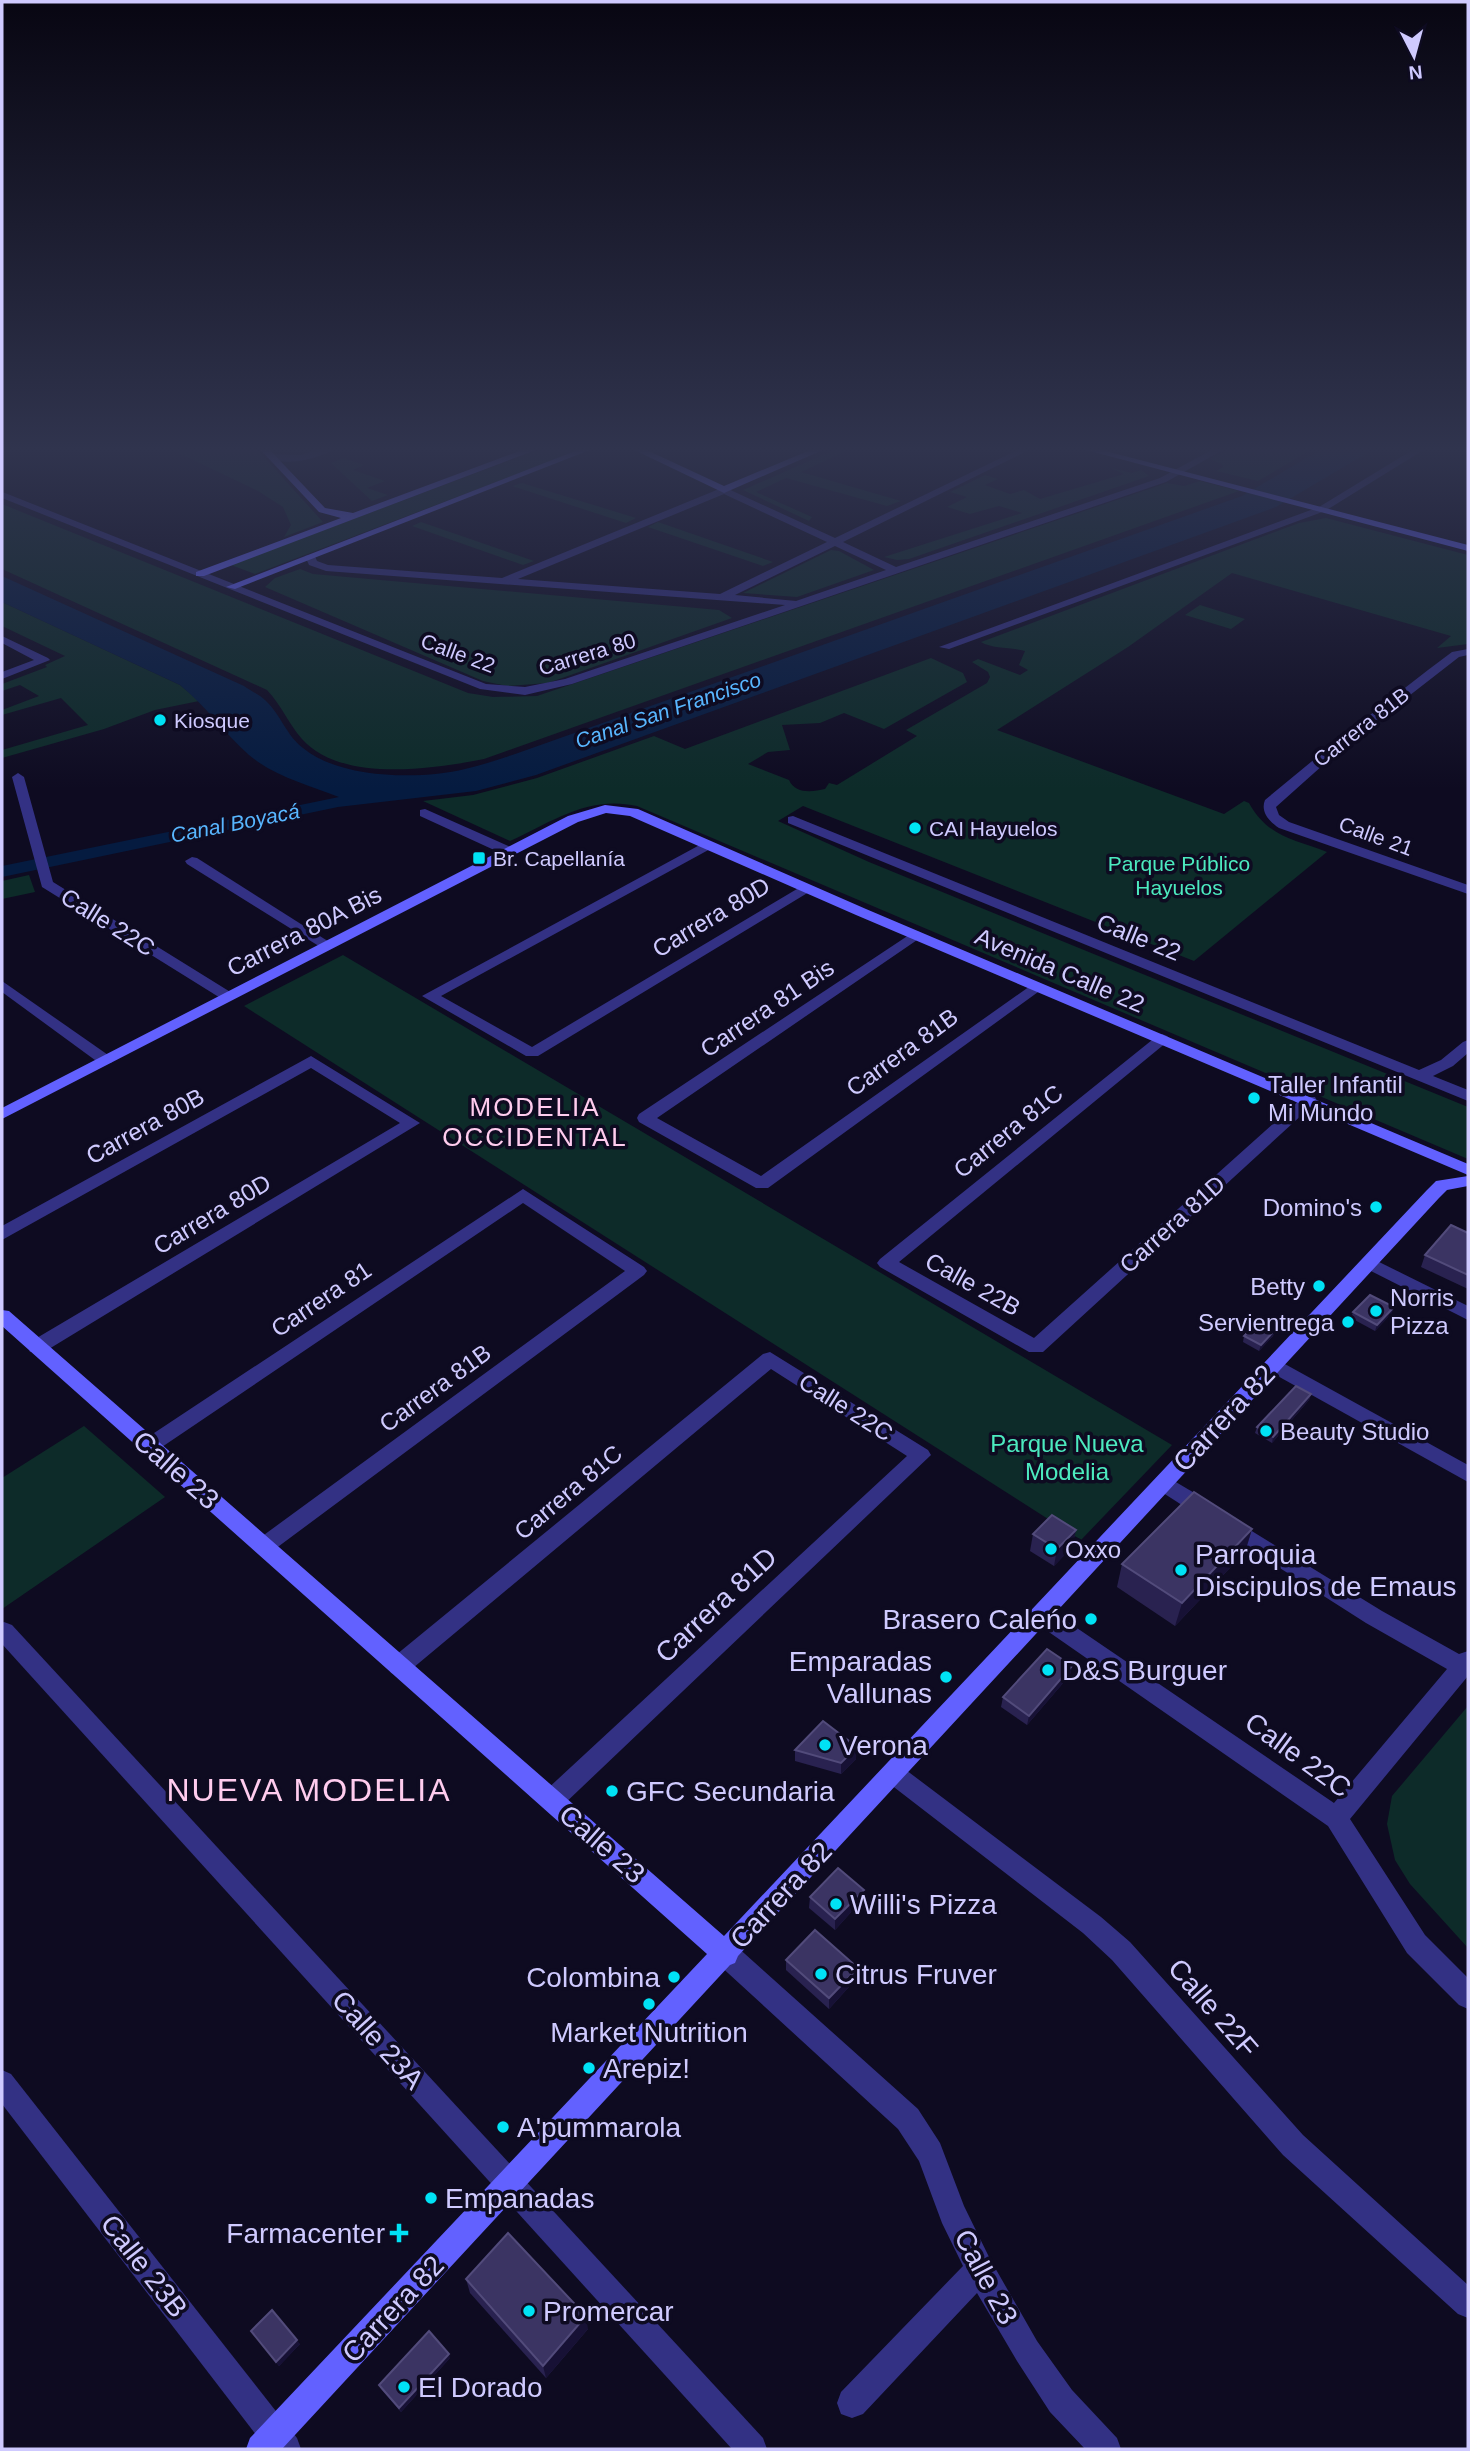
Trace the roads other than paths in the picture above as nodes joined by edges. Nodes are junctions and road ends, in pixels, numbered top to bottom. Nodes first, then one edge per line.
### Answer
1 (166, 560) edge
2 (236, 560) edge
3 (299, 560) edge
4 (312, 560) edge
5 (552, 560) edge
6 (796, 560) edge
7 (873, 560) edge
8 (931, 560) edge
9 (1182, 560) edge
10 (898, 572) junction
11 (200, 574) junction
12 (502, 581) junction
13 (231, 587) junction
14 (721, 597) junction
15 (801, 603) junction
16 (755, 619) junction
17 (2, 639) edge
18 (14, 645) junction
19 (945, 647) dead end
20 (2, 650) edge
21 (1468, 652) edge
22 (2, 676) edge
23 (510, 691) joint
24 (18, 777) dead end
25 (425, 813) dead end
26 (634, 813) joint
27 (1273, 816) joint
28 (793, 820) dead end
29 (707, 845) junction
30 (510, 852) junction
31 (192, 861) dead end
32 (807, 888) junction
33 (1468, 890) edge
34 (915, 935) junction
35 (327, 945) junction
36 (2, 985) edge
37 (1038, 987) junction
38 (227, 996) junction
39 (1162, 1040) junction
40 (1467, 1051) edge
41 (105, 1060) junction
42 (311, 1061) joint
43 (1419, 1076) junction
44 (1468, 1096) edge
45 (1309, 1101) junction
46 (2, 1114) edge
47 (1402, 1141) junction
48 (1468, 1170) edge
49 (1468, 1181) edge
50 (762, 1184) joint
51 (1442, 1185) junction
52 (523, 1195) joint
53 (2, 1234) edge
54 (886, 1263) joint
55 (1369, 1263) junction
56 (1468, 1314) edge
57 (2, 1316) edge
58 (37, 1347) junction
59 (1036, 1347) joint
60 (770, 1359) joint
61 (1274, 1364) junction
62 (149, 1446) junction
63 (922, 1455) joint
64 (1468, 1474) edge
65 (1164, 1483) junction
66 (264, 1546) junction
67 (1041, 1615) junction
68 (3, 1632) edge
69 (1465, 1664) edge
70 (399, 1666) junction
71 (894, 1773) junction
72 (552, 1800) junction
73 (1336, 1818) junction
74 (726, 1954) junction
75 (1468, 1996) edge
76 (2, 2083) edge
77 (510, 2185) junction
78 (980, 2269) junction
79 (1468, 2304) edge
80 (852, 2403) dead end
81 (274, 2444) edge
82 (752, 2449) edge
83 (1106, 2449) edge

1 - 11 street, Calle 22
2 - 11 street
3 - 13 street
4 - 12 street
5 - 12 street
6 - 14 street
7 - 10 street
8 - 10 street, Carrera 80
9 - 19 street
10 - 15 street, Carrera 80
11 - 13 street, Calle 22
12 - 14 street
13 - 23 street, Calle 22
14 - 15 street
14 - 16 street
15 - 16 street, Carrera 80
16 - 23 street, Carrera 80
17 - 18 street
18 - 20 street
18 - 22 street
21 - 27 street, Carrera 81B
24 - 38 street, Calle 22C
25 - 30 street
26 - 29 street, Avenida Calle 22
26 - 30 street, Carrera 80A Bis
27 - 33 street, Calle 21
28 - 43 street, Calle 22
29 - 32 street, Avenida Calle 22
29 - 32 street, Carrera 80D
30 - 35 street, Carrera 80A Bis
31 - 35 street
32 - 34 street, Avenida Calle 22
34 - 37 street, Avenida Calle 22
34 - 50 street, Carrera 81 Bis
35 - 38 street, Carrera 80A Bis
36 - 41 street
37 - 39 street, Avenida Calle 22
37 - 50 street, Carrera 81B
38 - 41 street, Carrera 80A Bis
39 - 45 street, Avenida Calle 22
39 - 54 street, Carrera 81C
40 - 43 street
41 - 46 street, Carrera 80A Bis
42 - 53 street, Carrera 80B
42 - 58 street, Carrera 80D
43 - 44 street, Calle 22
45 - 47 street, Avenida Calle 22
45 - 59 street, Carrera 81D
47 - 48 street, Avenida Calle 22
47 - 51 street
49 - 51 street
51 - 55 street, Carrera 82
52 - 62 street, Carrera 81
52 - 66 street, Carrera 81B
54 - 59 street, Calle 22B
55 - 56 street
55 - 61 street, Carrera 82
57 - 58 street, Calle 23
58 - 62 street, Calle 23
60 - 63 street, Calle 22C
60 - 70 street, Carrera 81C
61 - 64 street
61 - 65 street, Carrera 82
62 - 66 street, Calle 23
63 - 72 street, Carrera 81D
65 - 67 street, Carrera 82
65 - 69 street
66 - 70 street, Calle 23
67 - 71 street, Carrera 82
67 - 73 street, Calle 22C
68 - 77 street, Calle 23A
69 - 73 street
70 - 72 street, Calle 23
71 - 74 street, Carrera 82
71 - 79 street, Calle 22F
72 - 74 street, Calle 23
73 - 75 street, Calle 22C
74 - 77 street, Carrera 82
74 - 78 street, Calle 23
76 - 81 street, Calle 23B
77 - 81 street, Carrera 82
77 - 82 street, Calle 23A
78 - 80 street
78 - 83 street, Calle 23

